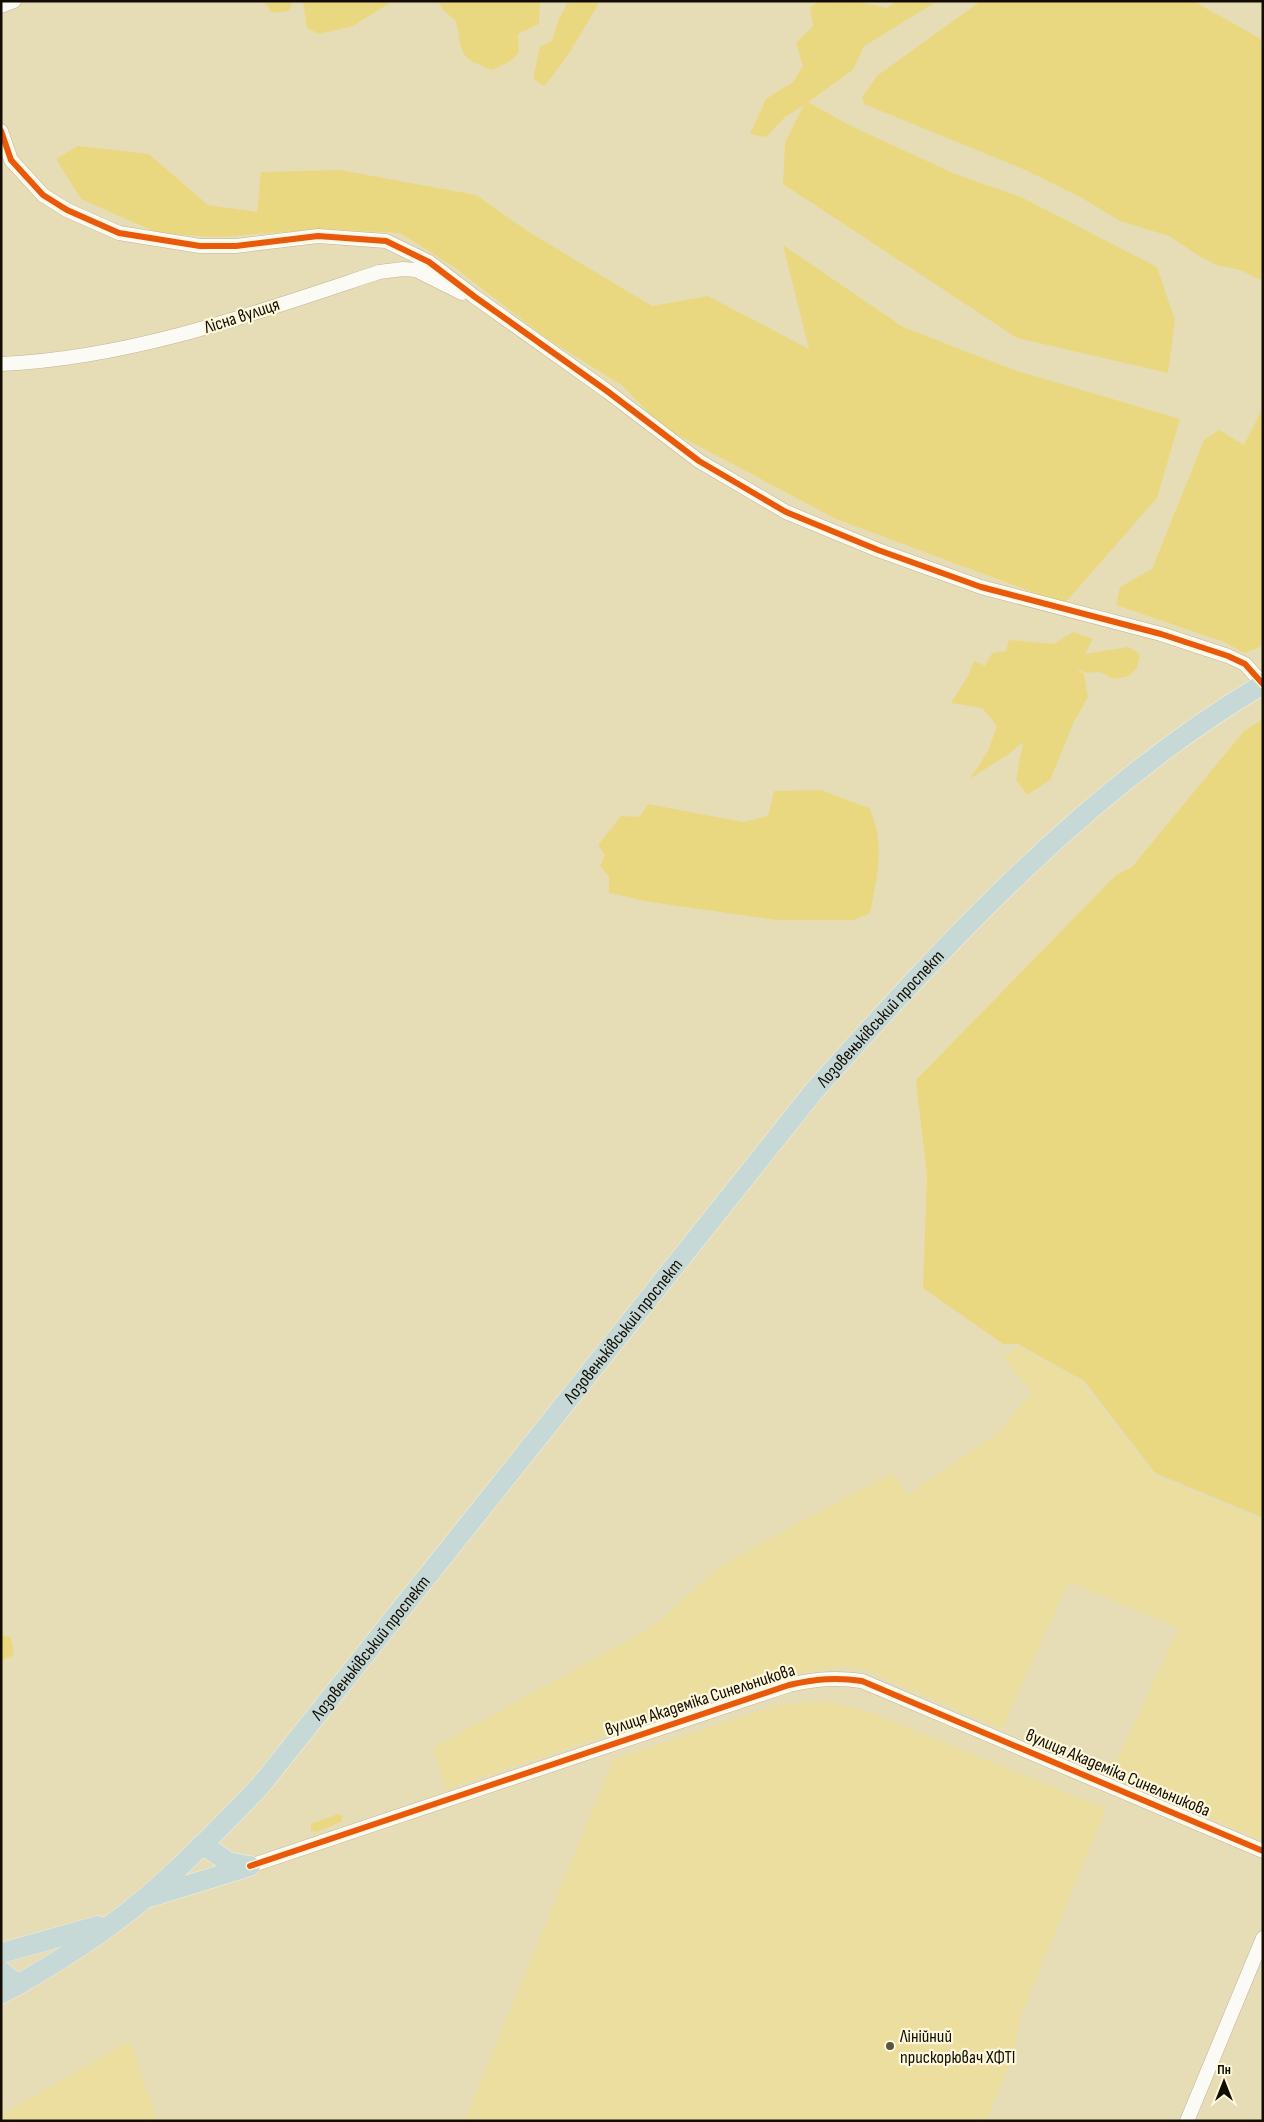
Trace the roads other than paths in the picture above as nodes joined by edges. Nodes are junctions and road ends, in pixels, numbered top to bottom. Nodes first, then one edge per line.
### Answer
1 (14, 1) edge
2 (1, 6) edge
3 (1, 131) edge
4 (475, 297) junction
5 (1, 364) edge
6 (1263, 684) edge
7 (223, 1825) junction
8 (202, 1844) junction
9 (1263, 1851) edge
10 (250, 1866) junction
11 (143, 1899) junction
12 (114, 1922) junction
13 (1263, 1938) edge
14 (1, 1953) edge
15 (1, 1970) edge
16 (9, 1990) edge
17 (1187, 2121) edge

1 - 2 street
3 - 4 street
4 - 5 street, Лісна вулиця
4 - 6 street
6 - 7 highway, Лозовеньківський проспект
7 - 8 highway, Лозовеньківський проспект
7 - 10 highway
8 - 10 highway
8 - 11 highway, Лозовеньківський проспект
9 - 10 street, вулиця Академіка Синельникова
10 - 11 highway
11 - 12 highway, Лозовеньківський проспект
12 - 14 highway
12 - 16 highway, Лозовеньківський проспект
13 - 17 street
15 - 16 highway

